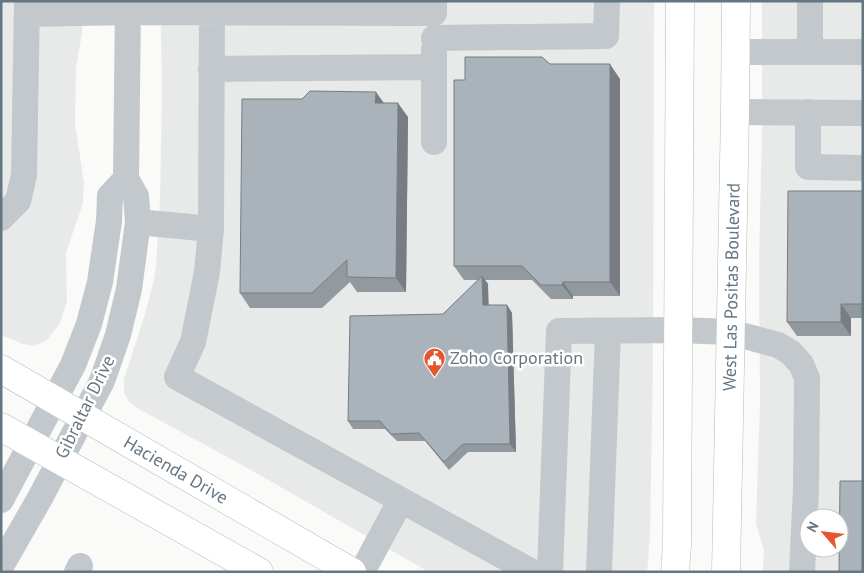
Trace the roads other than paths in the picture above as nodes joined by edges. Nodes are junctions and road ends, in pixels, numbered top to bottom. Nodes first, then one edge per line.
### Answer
1 (607, 1) edge
2 (680, 1) edge
3 (736, 1) edge
4 (810, 1) edge
5 (128, 7) edge
6 (212, 7) edge
7 (27, 8) edge
8 (434, 18) edge
9 (735, 52) junction
10 (810, 52) junction
11 (863, 52) edge
12 (434, 67) junction
13 (211, 69) junction
14 (735, 112) junction
15 (808, 112) junction
16 (863, 113) edge
17 (434, 142) dead end
18 (863, 168) edge
19 (126, 179) junction
20 (1, 218) edge
21 (138, 222) junction
22 (211, 229) junction
23 (678, 330) junction
24 (608, 331) junction
25 (730, 332) junction
26 (1, 369) edge
27 (54, 400) junction
28 (83, 417) junction
29 (1, 426) edge
30 (32, 444) junction
31 (60, 460) junction
32 (1, 500) edge
33 (401, 500) junction
34 (1, 566) edge
35 (259, 572) edge
36 (352, 572) edge
37 (362, 572) edge
38 (532, 572) edge
39 (550, 572) edge
40 (599, 572) edge
41 (675, 572) edge
42 (726, 572) edge
43 (802, 572) edge

1 - 8 street
2 - 23 main road
3 - 9 main road, West Las Positas Boulevard
4 - 10 street
5 - 6 street
5 - 7 street
5 - 19 street, Gibraltar Drive
6 - 8 street
6 - 13 street
7 - 20 street
8 - 12 street
9 - 10 street
9 - 14 main road, West Las Positas Boulevard
10 - 11 street
12 - 13 street
12 - 17 street
13 - 22 street
14 - 15 street
14 - 25 main road, West Las Positas Boulevard
15 - 16 street
15 - 18 street
19 - 21 street, Gibraltar Drive
19 - 27 street, Gibraltar Drive
21 - 22 street
21 - 28 street, Gibraltar Drive
22 - 33 street
23 - 24 street
23 - 25 street
23 - 41 main road
24 - 39 street
24 - 40 street
25 - 42 main road, West Las Positas Boulevard
25 - 43 street
26 - 27 main road, Hacienda Drive
27 - 28 main road, Hacienda Drive
27 - 30 street, Gibraltar Drive
28 - 31 street, Gibraltar Drive
28 - 36 main road, Hacienda Drive
29 - 30 main road
30 - 31 main road
30 - 32 street, Gibraltar Drive
31 - 34 street, Gibraltar Drive
31 - 35 main road
33 - 37 street
33 - 38 street

